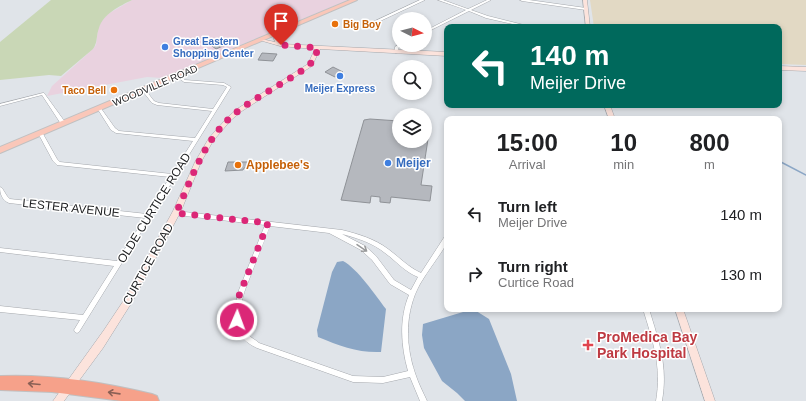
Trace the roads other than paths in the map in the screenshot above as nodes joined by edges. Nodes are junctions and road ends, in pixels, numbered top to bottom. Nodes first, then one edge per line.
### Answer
1 (354, 0) edge
2 (423, 0) edge
3 (440, 0) edge
4 (488, 0) edge
5 (522, 0) edge
6 (585, 0) edge
7 (528, 1) edge
8 (586, 9) junction
9 (467, 11) junction
10 (375, 22) dead end
11 (512, 24) edge
12 (588, 24) edge
13 (432, 28) edge
14 (280, 31) junction
15 (261, 40) junction
16 (281, 45) junction
17 (318, 48) junction
18 (392, 52) edge
19 (396, 52) edge
20 (444, 54) edge
21 (782, 68) edge
22 (806, 69) edge
23 (177, 75) junction
24 (144, 89) junction
25 (0, 105) edge
26 (99, 108) junction
27 (215, 110) junction
28 (63, 123) junction
29 (40, 133) junction
30 (196, 140) junction
31 (0, 150) edge
32 (174, 176) junction
33 (0, 189) edge
34 (176, 213) junction
35 (149, 216) junction
36 (268, 223) junction
37 (328, 229) junction
38 (444, 243) edge
39 (0, 250) edge
40 (118, 264) junction
41 (422, 276) junction
42 (412, 294) junction
43 (0, 310) edge
44 (647, 312) edge
45 (680, 312) edge
46 (85, 318) junction
47 (77, 330) dead end
48 (411, 373) junction
49 (0, 383) edge
50 (68, 387) junction
51 (58, 401) edge
52 (152, 401) edge
53 (424, 401) edge
54 (659, 401) edge
55 (710, 401) edge

1 - 14 main road, WOODVILLE ROAD
2 - 10 street
3 - 9 street
4 - 9 street
5 - 7 street
6 - 8 street
7 - 8 street
8 - 12 street
9 - 11 street
9 - 13 street
14 - 15 main road, WOODVILLE ROAD
14 - 16 street
15 - 16 street
15 - 23 main road, WOODVILLE ROAD
16 - 17 street
17 - 18 street
17 - 34 street, CURTICE ROAD
19 - 20 street
21 - 22 street
23 - 24 main road, WOODVILLE ROAD
23 - 27 street, OLDE CURTICE ROAD
24 - 26 main road, WOODVILLE ROAD
24 - 27 street
25 - 28 street
26 - 28 main road, WOODVILLE ROAD
26 - 30 street
27 - 30 street, OLDE CURTICE ROAD
28 - 29 main road, WOODVILLE ROAD
29 - 31 main road, WOODVILLE ROAD
29 - 32 street
30 - 32 street, OLDE CURTICE ROAD
32 - 35 street, OLDE CURTICE ROAD
33 - 35 street, LESTER AVENUE
34 - 36 street
34 - 50 street, CURTICE ROAD
35 - 40 street, OLDE CURTICE ROAD
36 - 37 street
36 - 48 street
37 - 41 street
37 -> 42 street
38 - 41 street
39 - 40 street
40 - 46 street, OLDE CURTICE ROAD
41 - 42 street
42 - 48 street
43 - 46 street
44 - 54 street
45 - 55 street
46 - 47 street, OLDE CURTICE ROAD
48 - 53 street
50 -> 49 highway
50 - 51 street, CURTICE ROAD
52 -> 50 highway

